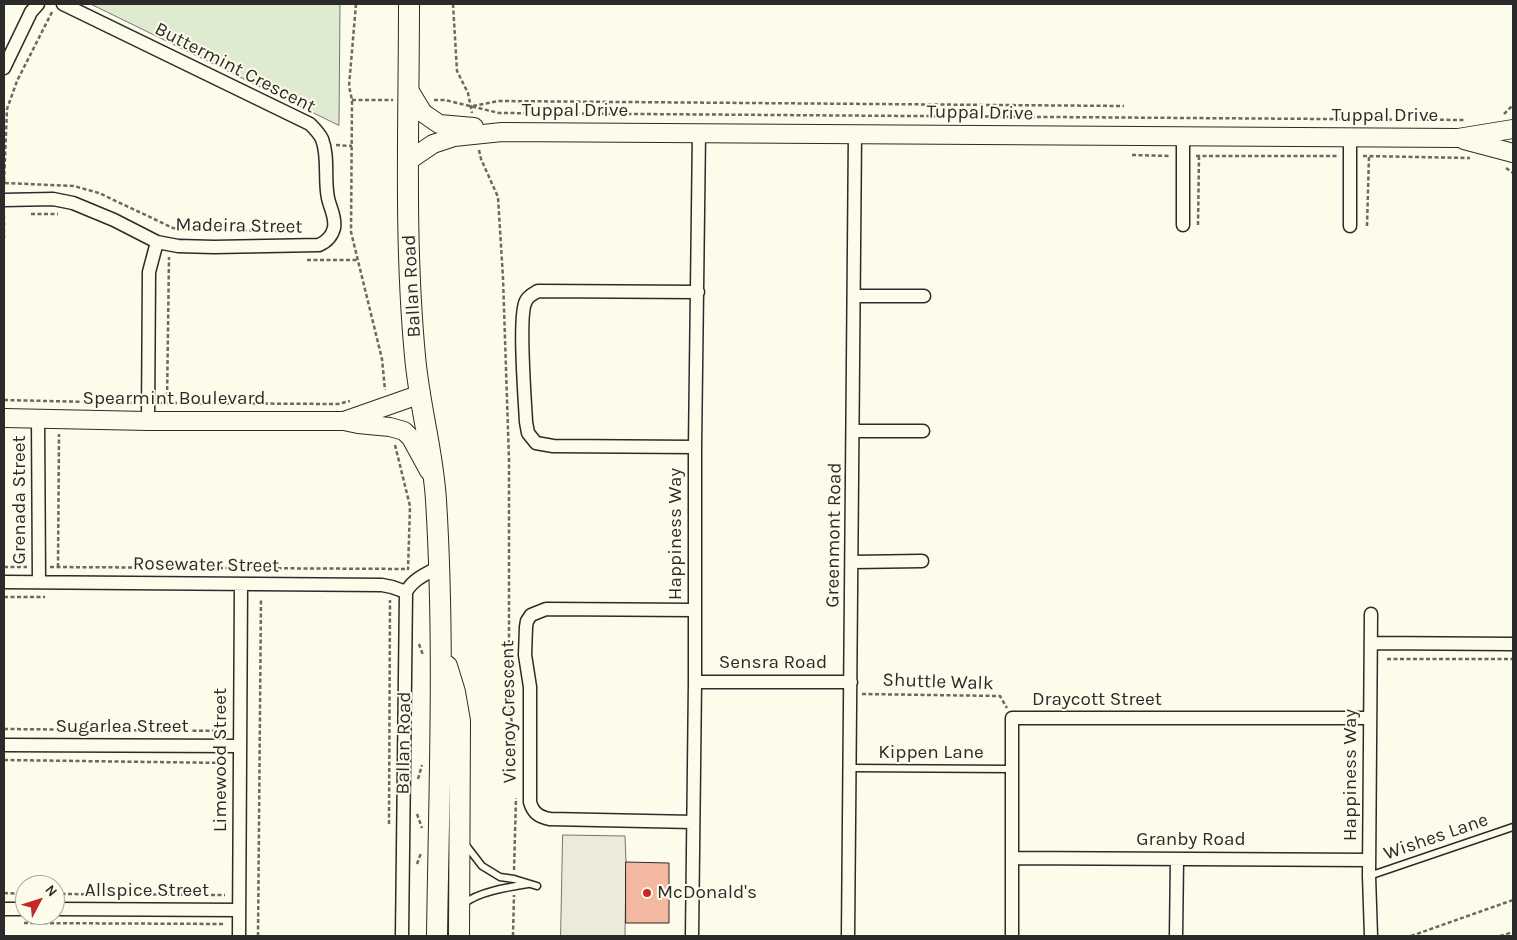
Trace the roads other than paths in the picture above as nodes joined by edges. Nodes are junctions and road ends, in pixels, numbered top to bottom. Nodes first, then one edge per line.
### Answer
1 (38, 4) edge
2 (63, 4) edge
3 (410, 4) edge
4 (4, 68) edge
5 (409, 90) junction
6 (1507, 124) edge
7 (475, 130) junction
8 (700, 132) junction
9 (855, 134) junction
10 (1183, 136) junction
11 (1350, 137) junction
12 (1458, 138) junction
13 (1507, 159) edge
14 (408, 160) junction
15 (4, 200) edge
16 (1183, 225) dead end
17 (1350, 226) dead end
18 (330, 237) joint
19 (157, 242) junction
20 (698, 292) junction
21 (854, 296) junction
22 (924, 296) dead end
23 (420, 394) junction
24 (148, 412) junction
25 (4, 418) edge
26 (38, 418) junction
27 (344, 421) junction
28 (854, 431) junction
29 (923, 431) dead end
30 (695, 447) junction
31 (434, 480) junction
32 (922, 561) dead end
33 (852, 562) junction
34 (440, 567) junction
35 (4, 582) edge
36 (39, 582) junction
37 (241, 584) junction
38 (409, 588) junction
39 (694, 610) junction
40 (1371, 614) dead end
41 (1371, 642) junction
42 (1513, 644) edge
43 (433, 654) junction
44 (695, 682) junction
45 (851, 688) junction
46 (1369, 718) junction
47 (4, 745) edge
48 (240, 746) junction
49 (850, 768) junction
50 (1012, 768) junction
51 (693, 822) junction
52 (1513, 827) edge
53 (460, 836) junction
54 (1013, 858) junction
55 (1176, 859) junction
56 (1369, 860) junction
57 (1369, 876) junction
58 (529, 884) junction
59 (537, 886) dead end
60 (459, 908) junction
61 (65, 909) edge
62 (239, 910) junction
63 (239, 936) edge
64 (402, 936) edge
65 (437, 936) edge
66 (459, 936) edge
67 (692, 936) edge
68 (848, 936) edge
69 (1012, 936) edge
70 (1176, 936) edge
71 (1371, 936) edge

1 - 4 street
2 - 18 street, Buttermint Crescent
3 - 5 main road, Ballan Road
5 - 7 street, Tuppal Drive
5 - 14 main road, Ballan Road
6 - 12 street, Tuppal Drive
7 - 8 street, Tuppal Drive
7 - 14 street, Tuppal Drive
8 - 9 street, Tuppal Drive
8 - 20 street, Happiness Way
9 - 10 street, Tuppal Drive
9 - 21 street, Greenmont Road
10 - 11 street, Tuppal Drive
10 - 16 street
11 - 12 street, Tuppal Drive
11 - 17 street
12 - 13 street, Tuppal Drive
14 - 23 main road, Ballan Road
15 - 19 street, Madeira Street
18 - 19 street, Madeira Street
19 - 24 street
20 - 30 street, Happiness Way
20 - 30 street
21 - 22 street
21 - 28 street, Greenmont Road
23 - 27 street, Spearmint Boulevard
23 - 31 main road, Ballan Road
24 - 26 street, Spearmint Boulevard
24 - 27 street, Spearmint Boulevard
25 - 26 street, Spearmint Boulevard
26 - 36 street, Grenada Street
27 - 31 street, Spearmint Boulevard
28 - 29 street
28 - 33 street, Greenmont Road
30 - 39 street, Happiness Way
31 - 34 main road, Ballan Road
32 - 33 street
33 - 45 street, Greenmont Road
34 - 38 street
34 - 43 main road, Ballan Road
35 - 36 street, Rosewater Street
36 - 37 street, Rosewater Street
37 - 38 street, Rosewater Street
37 - 48 street, Limewood Street
38 - 64 street, Ballan Road
39 - 44 street, Happiness Way
39 - 51 street, Viceroy Crescent
40 - 41 street, Happiness Way
41 - 42 street
41 - 46 street, Happiness Way
43 - 53 main road, Ballan Road
43 - 65 main road, Ballan Road
44 - 45 street, Sensra Road
44 - 51 street, Happiness Way
45 - 49 street, Greenmont Road
46 - 50 street, Draycott Street
46 - 56 street, Happiness Way
47 - 48 street, Sugarlea Street
48 - 62 street, Limewood Street
49 - 50 lane, Kippen Lane
49 - 68 street, Greenmont Road
50 - 54 street, Draycott Street
51 - 67 street, Happiness Way
52 - 57 lane, Wishes Lane
53 - 58 lane
53 - 60 main road, Ballan Road
54 - 55 street, Granby Road
54 - 69 street, Draycott Street
55 - 56 street, Granby Road
55 - 70 street
56 - 57 street, Happiness Way
57 - 71 street, Happiness Way
58 - 59 lane
58 - 60 lane
60 - 66 main road, Ballan Road
61 - 62 street, Allspice Street
62 - 63 street, Limewood Street

